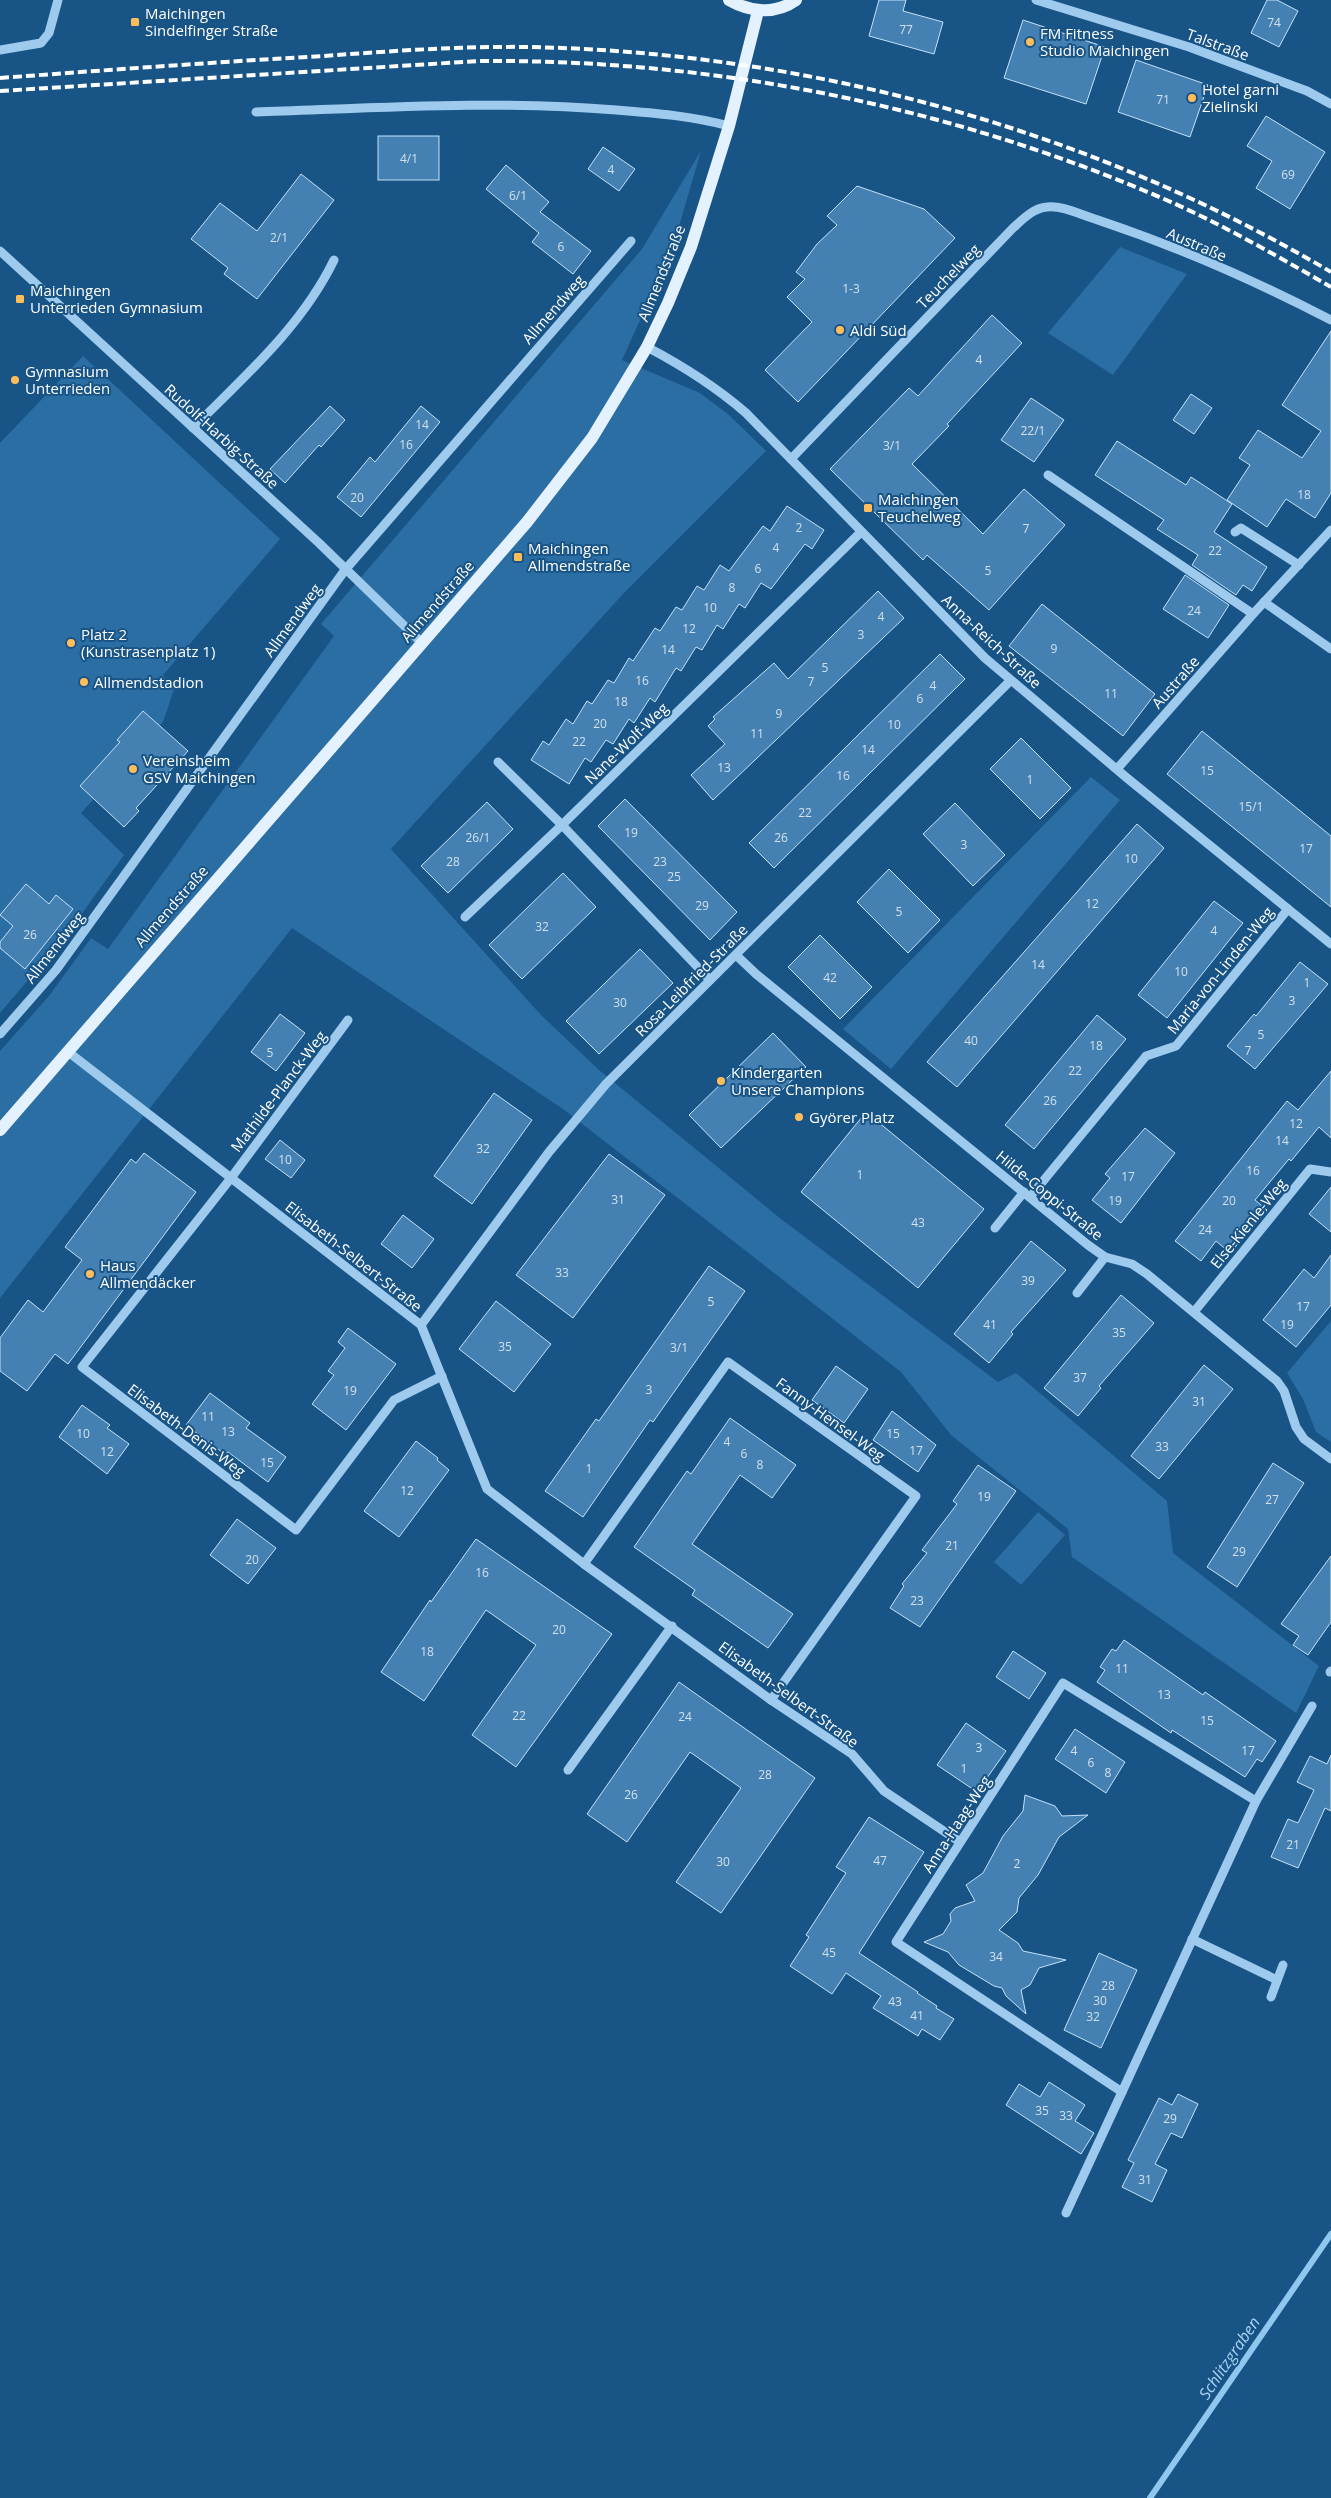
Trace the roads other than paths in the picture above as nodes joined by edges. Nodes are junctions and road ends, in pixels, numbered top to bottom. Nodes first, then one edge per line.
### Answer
1 (58, 0) edge
2 (729, 0) edge
3 (796, 0) edge
4 (1036, 0) edge
5 (758, 11) junction
6 (0, 50) edge
7 (1331, 104) edge
8 (256, 112) dead end
9 (729, 126) junction
10 (1048, 206) joint
11 (630, 242) dead end
12 (0, 251) edge
13 (334, 260) dead end
14 (1331, 320) edge
15 (647, 347) junction
16 (193, 428) junction
17 (790, 459) junction
18 (1048, 475) dead end
19 (1331, 530) edge
20 (862, 532) junction
21 (1235, 532) dead end
22 (1298, 565) junction
23 (345, 570) junction
24 (1264, 602) junction
25 (1253, 614) junction
26 (422, 643) junction
27 (1331, 649) edge
28 (1010, 681) junction
29 (498, 762) dead end
30 (1117, 769) junction
31 (562, 825) junction
32 (1288, 909) junction
33 (465, 917) dead end
34 (1331, 944) edge
35 (736, 955) junction
36 (710, 980) junction
37 (348, 1020) dead end
38 (0, 1034) edge
39 (67, 1051) junction
40 (0, 1130) edge
41 (1331, 1172) edge
42 (230, 1178) junction
43 (1027, 1195) junction
44 (995, 1228) dead end
45 (1105, 1257) junction
46 (1077, 1293) dead end
47 (1194, 1312) junction
48 (421, 1325) junction
49 (442, 1376) junction
50 (1331, 1459) edge
51 (584, 1564) junction
52 (672, 1626) junction
53 (771, 1700) junction
54 (1312, 1706) dead end
55 (568, 1770) dead end
56 (1256, 1801) junction
57 (960, 1842) junction
58 (1192, 1939) junction
59 (1283, 1965) dead end
60 (1277, 1980) junction
61 (1271, 1996) dead end
62 (1122, 2092) junction
63 (1066, 2213) dead end

1 - 6 street
2 - 5 main road
3 - 5 main road
4 - 7 street, Talstraße
5 - 9 main road, Allmendstraße
8 - 9 street
9 - 15 main road, Allmendstraße
10 - 14 street, Austraße
10 - 17 street, Teuchelweg
11 - 23 street, Allmendweg
12 - 16 street, Rudolf-Harbig-Straße
13 - 16 street
15 - 17 street, Anna-Reich-Straße
15 - 26 main road, Allmendstraße
16 - 23 street, Rudolf-Harbig-Straße
17 - 20 street, Anna-Reich-Straße
18 - 25 street
19 - 22 street, Austraße
20 - 28 street, Anna-Reich-Straße
20 - 31 street, Nane-Wolf-Weg
21 - 22 street
22 - 24 street, Austraße
23 - 26 street, Rudolf-Harbig-Straße
23 - 38 street, Allmendweg
24 - 25 street, Austraße
24 - 27 street
25 - 30 street, Austraße
26 - 39 main road, Allmendstraße
28 - 30 street, Anna-Reich-Straße
28 - 35 street, Rosa-Leibfried-Straße
29 - 31 street
30 - 32 street, Anna-Reich-Straße
31 - 33 street, Nane-Wolf-Weg
31 - 36 street
32 - 34 street, Anna-Reich-Straße
32 - 43 street, Maria-von-Linden-Weg
35 - 36 street, Rosa-Leibfried-Straße
35 - 43 street, Hilde-Coppi-Straße
36 - 48 street, Rosa-Leibfried-Straße
37 - 42 street, Mathilde-Planck-Weg
39 - 40 main road, Allmendstraße
39 - 42 street, Elisabeth-Selbert-Straße
41 - 47 street, Else-Kienle-Weg
42 - 48 street, Elisabeth-Selbert-Straße
42 - 49 street, Elisabeth-Denis-Weg
43 - 44 street, Maria-von-Linden-Weg
43 - 45 street, Hilde-Coppi-Straße
45 - 46 street
45 - 47 street, Hilde-Coppi-Straße
47 - 50 street, Hilde-Coppi-Straße
48 - 49 street, Elisabeth-Selbert-Straße
49 - 51 street, Elisabeth-Selbert-Straße
51 - 52 street, Elisabeth-Selbert-Straße
51 - 53 street, Fanny-Hensel-Weg
52 - 53 street, Elisabeth-Selbert-Straße
52 - 55 street
53 - 57 street, Elisabeth-Selbert-Straße
54 - 56 street
56 - 57 street, Anna-Haag-Weg
56 - 58 street
57 - 62 street, Anna-Haag-Weg
58 - 60 street
58 - 62 street
59 - 60 street
60 - 61 street
62 - 63 street

